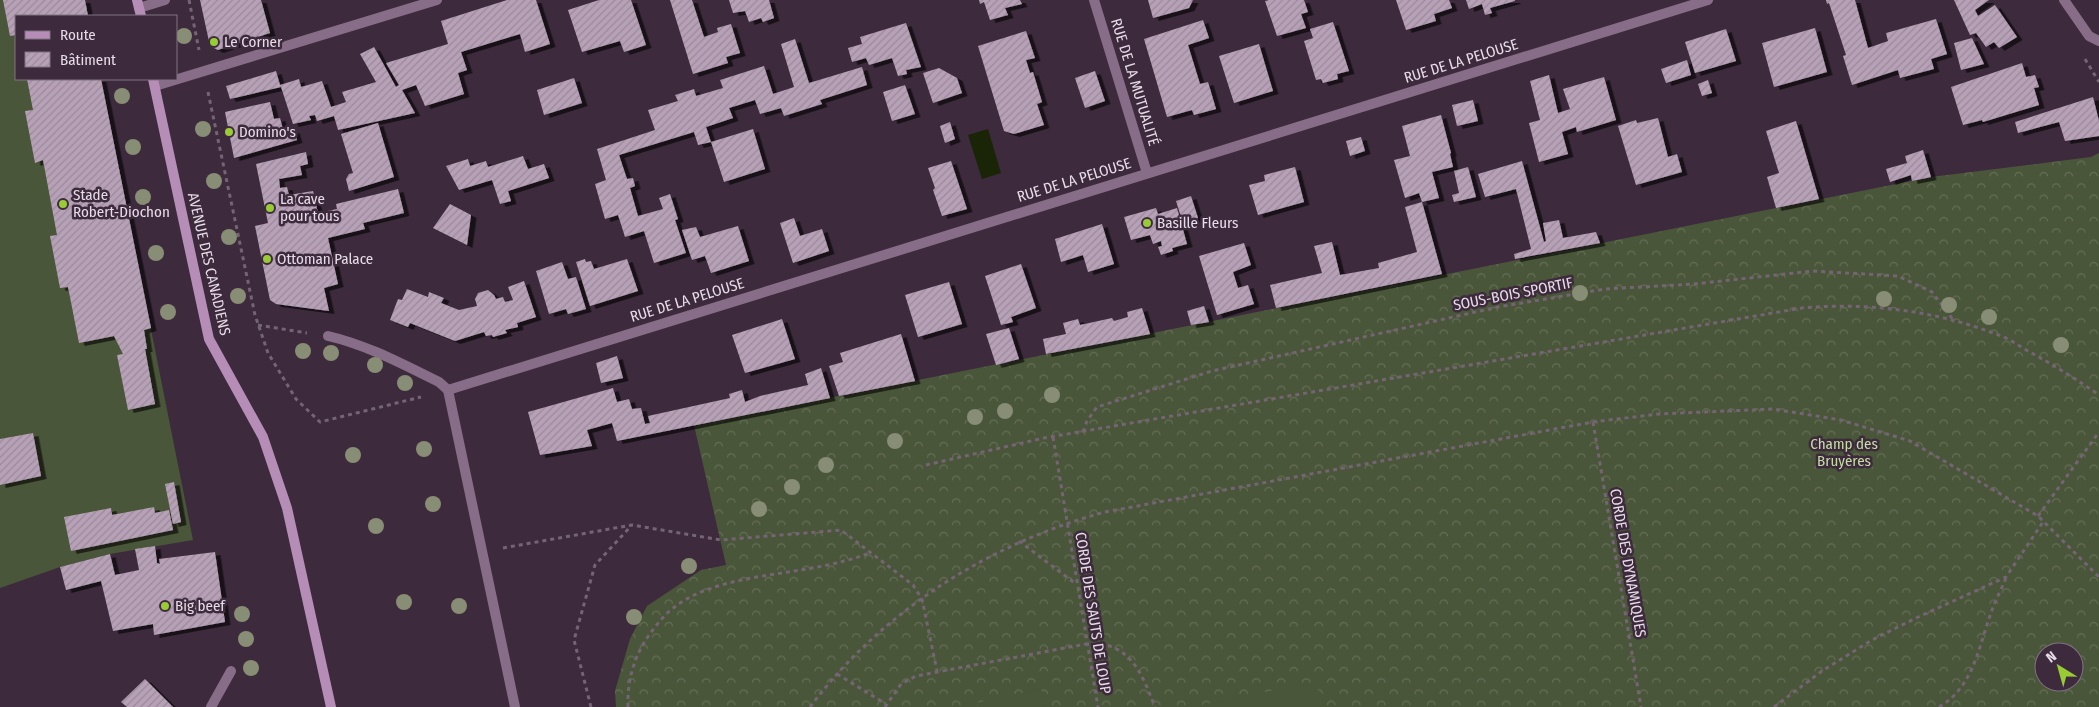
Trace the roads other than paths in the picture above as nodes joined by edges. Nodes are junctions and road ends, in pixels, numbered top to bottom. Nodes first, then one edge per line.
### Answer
1 (164, 0) edge
2 (437, 0) edge
3 (1094, 0) edge
4 (1708, 0) edge
5 (2064, 0) edge
6 (139, 8) edge
7 (2099, 41) edge
8 (178, 76) edge
9 (154, 83) edge
10 (1147, 173) junction
11 (328, 336) road end
12 (448, 390) junction
13 (231, 670) dead end
14 (211, 707) edge
15 (331, 707) edge
16 (515, 707) edge

1 - 6 street
2 - 8 street
3 - 10 street, RUE DE LA MUTUALITÉ
4 - 10 street, RUE DE LA PELOUSE
5 - 7 street
9 - 15 main road, AVENUE DES CANADIENS
10 - 12 street, RUE DE LA PELOUSE
11 - 12 street
12 - 16 street
13 - 14 street

